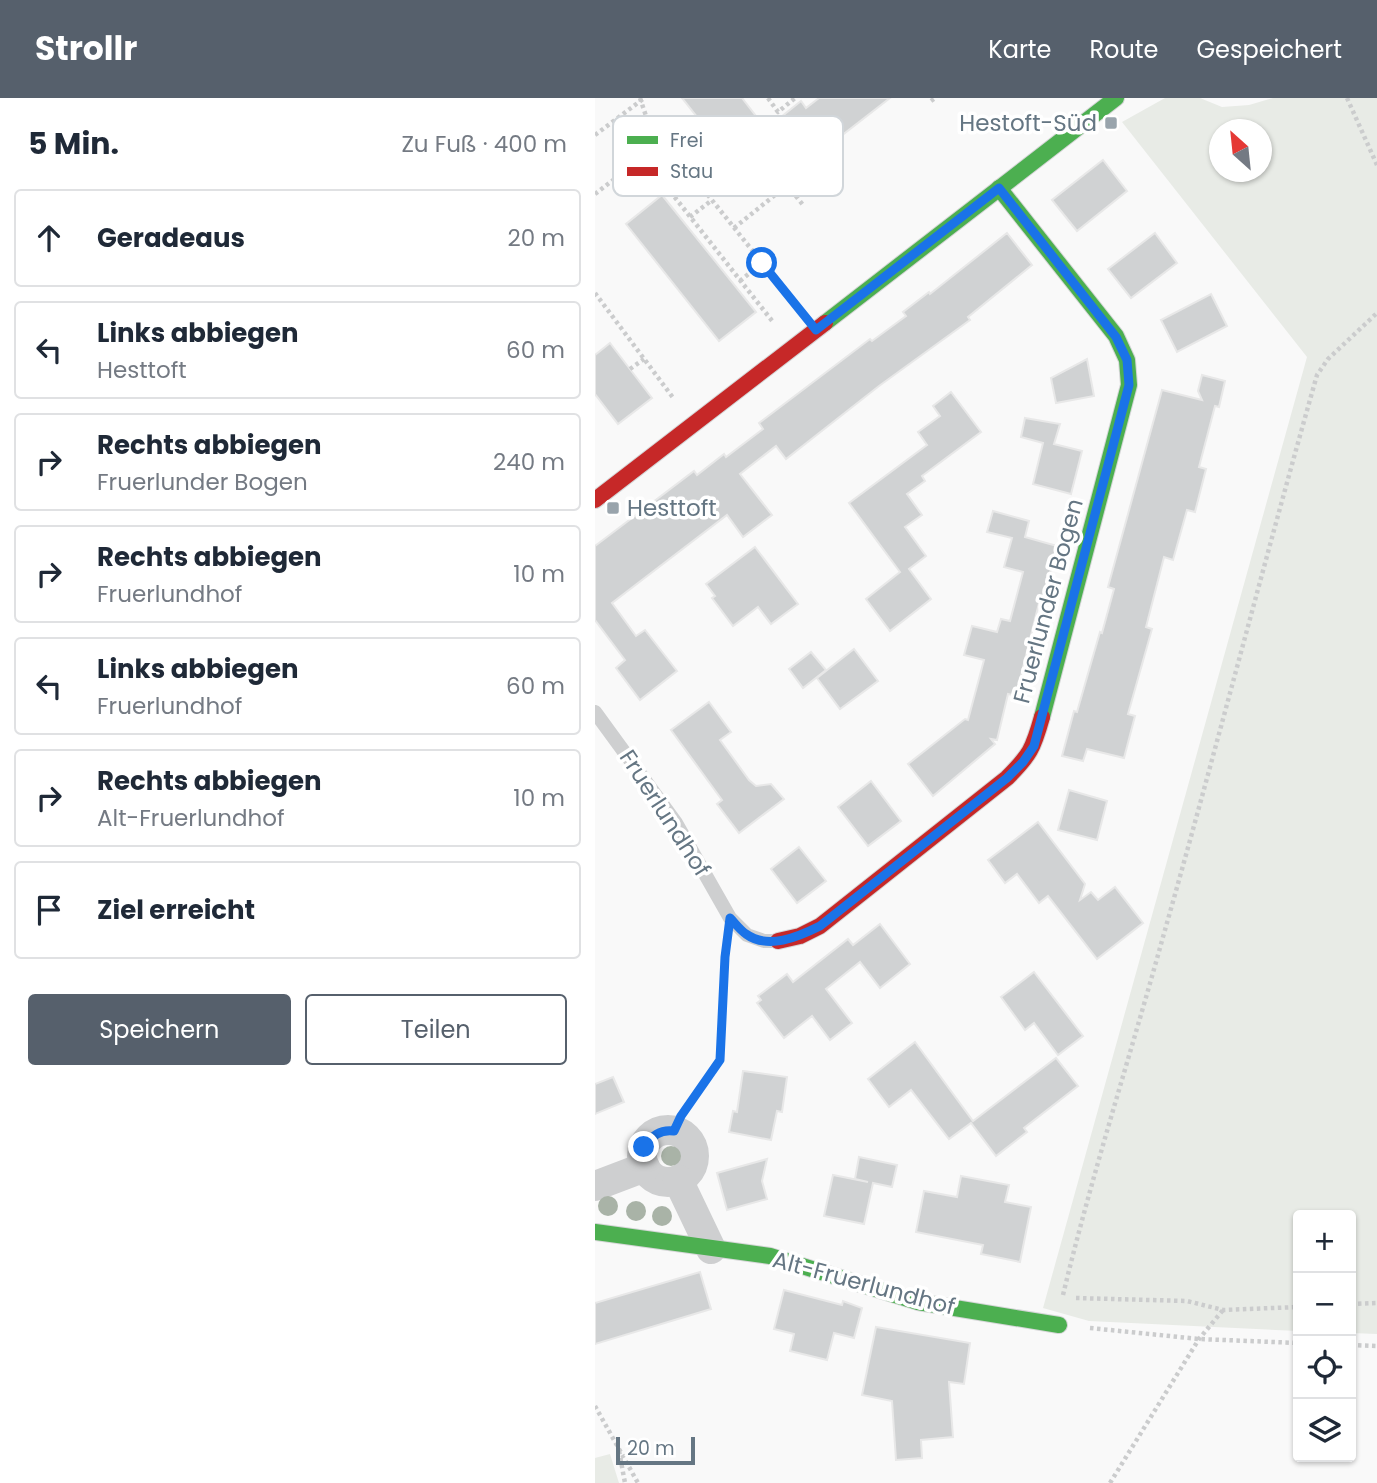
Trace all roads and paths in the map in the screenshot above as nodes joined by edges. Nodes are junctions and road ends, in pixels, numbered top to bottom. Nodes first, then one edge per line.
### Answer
1 (768, 98) edge
2 (795, 98) edge
3 (1116, 98) edge
4 (1347, 98) edge
5 (641, 99) edge
6 (619, 116) edge
7 (646, 116) edge
8 (613, 121) edge
9 (595, 135) edge
10 (1377, 165) edge
11 (613, 180) edge
12 (999, 188) junction
13 (595, 194) edge
14 (674, 196) edge
15 (709, 196) edge
16 (773, 196) edge
17 (796, 196) edge
18 (712, 200) junction
19 (803, 205) dead end
20 (690, 217) junction
21 (734, 228) junction
22 (762, 263) junction
23 (740, 281) junction
24 (596, 296) edge
25 (1377, 313) edge
26 (816, 330) junction
27 (793, 348) junction
28 (644, 359) junction
29 (629, 369) dead end
30 (693, 425) junction
31 (595, 500) edge
32 (595, 712) edge
33 (730, 918) junction
34 (778, 941) joint
35 (674, 1131) junction
36 (645, 1167) junction
37 (678, 1180) junction
38 (595, 1186) edge
39 (595, 1232) edge
40 (711, 1249) junction
41 (1377, 1303) edge
42 (1356, 1304) edge
43 (1293, 1307) edge
44 (1223, 1310) junction
45 (1059, 1325) joint
46 (1199, 1339) junction
47 (1293, 1343) edge
48 (1356, 1345) edge
49 (1377, 1346) edge
50 (595, 1406) edge
51 (618, 1447) junction
52 (625, 1483) edge
53 (638, 1483) edge
54 (1110, 1483) edge

1 - 2 path
3 - 12 street
4 - 10 path
5 - 6 path
5 - 7 path
8 - 9 path
11 - 13 path
12 - 26 street
12 - 34 street, Fruerlunder Bogen
14 - 20 path
15 - 18 path
16 - 21 path
17 - 19 path
18 - 20 path
18 - 21 path
20 - 23 path
21 - 22 path
22 - 23 path
22 - 26 path
23 - 27 path
24 - 28 path
25 - 44 path
26 - 27 street
27 - 30 street
28 - 29 path
28 - 30 path
30 - 31 street
32 - 33 lane, Fruerlundhof
33 - 34 lane, Fruerlundhof
33 - 35 path
35 - 36 street
35 - 37 street
36 - 37 street
36 - 38 street
37 - 40 street
39 - 40 street, Alt-Fruerlundhof
40 - 45 street, Alt-Fruerlundhof
41 - 42 path
43 - 44 path
44 - 46 path
45 - 46 path
46 - 47 path
46 - 54 path
48 - 49 path
50 - 51 path
51 - 52 path
51 - 53 path

